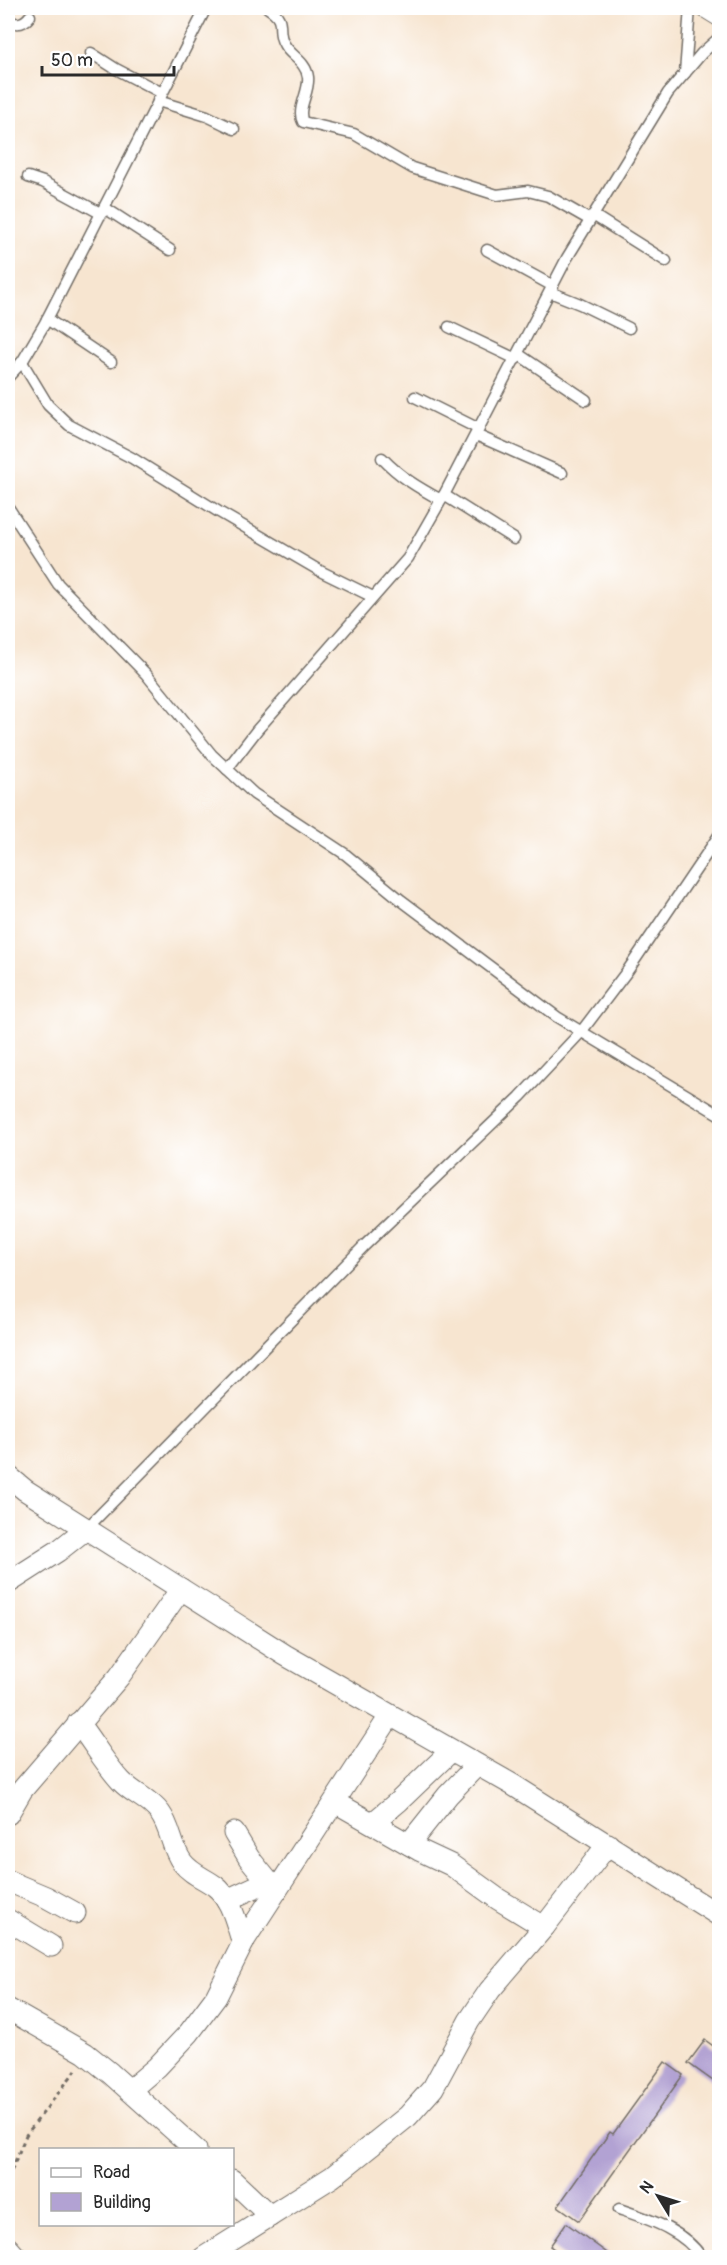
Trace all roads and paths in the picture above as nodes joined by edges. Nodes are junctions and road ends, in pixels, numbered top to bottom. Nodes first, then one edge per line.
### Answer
1 (206, 8) edge
2 (268, 8) edge
3 (690, 8) edge
4 (707, 8) edge
5 (30, 16) dead end
6 (720, 16) edge
7 (8, 21) edge
8 (720, 37) edge
9 (91, 53) dead end
10 (685, 73) junction
11 (160, 97) junction
12 (234, 129) dead end
13 (28, 177) dead end
14 (103, 211) junction
15 (592, 218) junction
16 (170, 250) dead end
17 (487, 250) dead end
18 (666, 261) dead end
19 (551, 289) junction
20 (47, 319) junction
21 (449, 327) dead end
22 (629, 328) dead end
23 (517, 356) junction
24 (111, 362) dead end
25 (22, 363) junction
26 (8, 378) edge
27 (415, 397) dead end
28 (586, 400) dead end
29 (477, 432) junction
30 (382, 458) dead end
31 (562, 473) dead end
32 (443, 497) junction
33 (8, 507) edge
34 (514, 539) dead end
35 (373, 597) junction
36 (227, 769) junction
37 (720, 834) edge
38 (581, 1032) junction
39 (720, 1115) edge
40 (8, 1476) edge
41 (86, 1529) junction
42 (8, 1583) edge
43 (181, 1589) junction
44 (390, 1716) junction
45 (78, 1723) junction
46 (451, 1751) junction
47 (477, 1765) junction
48 (335, 1802) junction
49 (8, 1814) edge
50 (373, 1823) junction
51 (234, 1833) dead end
52 (409, 1844) junction
53 (608, 1844) junction
54 (8, 1881) edge
55 (272, 1886) junction
56 (227, 1900) junction
57 (75, 1913) dead end
58 (720, 1916) edge
59 (8, 1920) edge
60 (544, 1928) junction
61 (243, 1943) junction
62 (51, 1946) dead end
63 (8, 2009) edge
64 (91, 2058) junction
65 (130, 2090) junction
66 (194, 2148) edge
67 (8, 2179) edge
68 (234, 2182) edge
69 (619, 2209) dead end
70 (270, 2216) junction
71 (8, 2248) edge
72 (210, 2256) edge
73 (17, 2258) edge
74 (702, 2258) edge

1 - 11 lane
2 - 15 lane
3 - 10 lane
4 - 6 street
5 - 7 lane
8 - 10 lane
9 - 11 lane
10 - 15 lane
11 - 12 lane
11 - 14 lane
13 - 14 lane
14 - 16 lane
14 - 20 lane
15 - 18 lane
15 - 19 lane
17 - 19 lane
19 - 22 lane
19 - 23 lane
20 - 24 lane
20 - 25 lane
21 - 23 lane
23 - 28 lane
23 - 29 lane
25 - 26 lane
25 - 35 lane
27 - 29 lane
29 - 31 lane
29 - 32 lane
30 - 32 lane
32 - 34 lane
32 - 35 lane
33 - 36 lane
35 - 36 lane
36 - 38 lane
37 - 38 lane
38 - 39 lane
38 - 41 lane
40 - 41 street
41 - 42 street
41 - 43 street
43 - 44 street
43 - 45 street
44 - 46 street
44 - 48 street
45 - 49 street
45 - 56 street
46 - 47 street
46 - 50 street
47 - 52 street
47 - 53 street
48 - 50 street
48 - 55 street
50 - 52 street
51 - 55 street
52 - 60 street
53 - 58 street
53 - 60 street
54 - 57 street
55 - 56 street
55 - 61 street
56 - 61 street
59 - 62 street
60 - 70 street
61 - 65 street
63 - 64 street
64 - 65 street
64 - 67 path
65 - 66 street
68 - 70 street
69 - 74 lane
70 - 72 street
71 - 73 street

